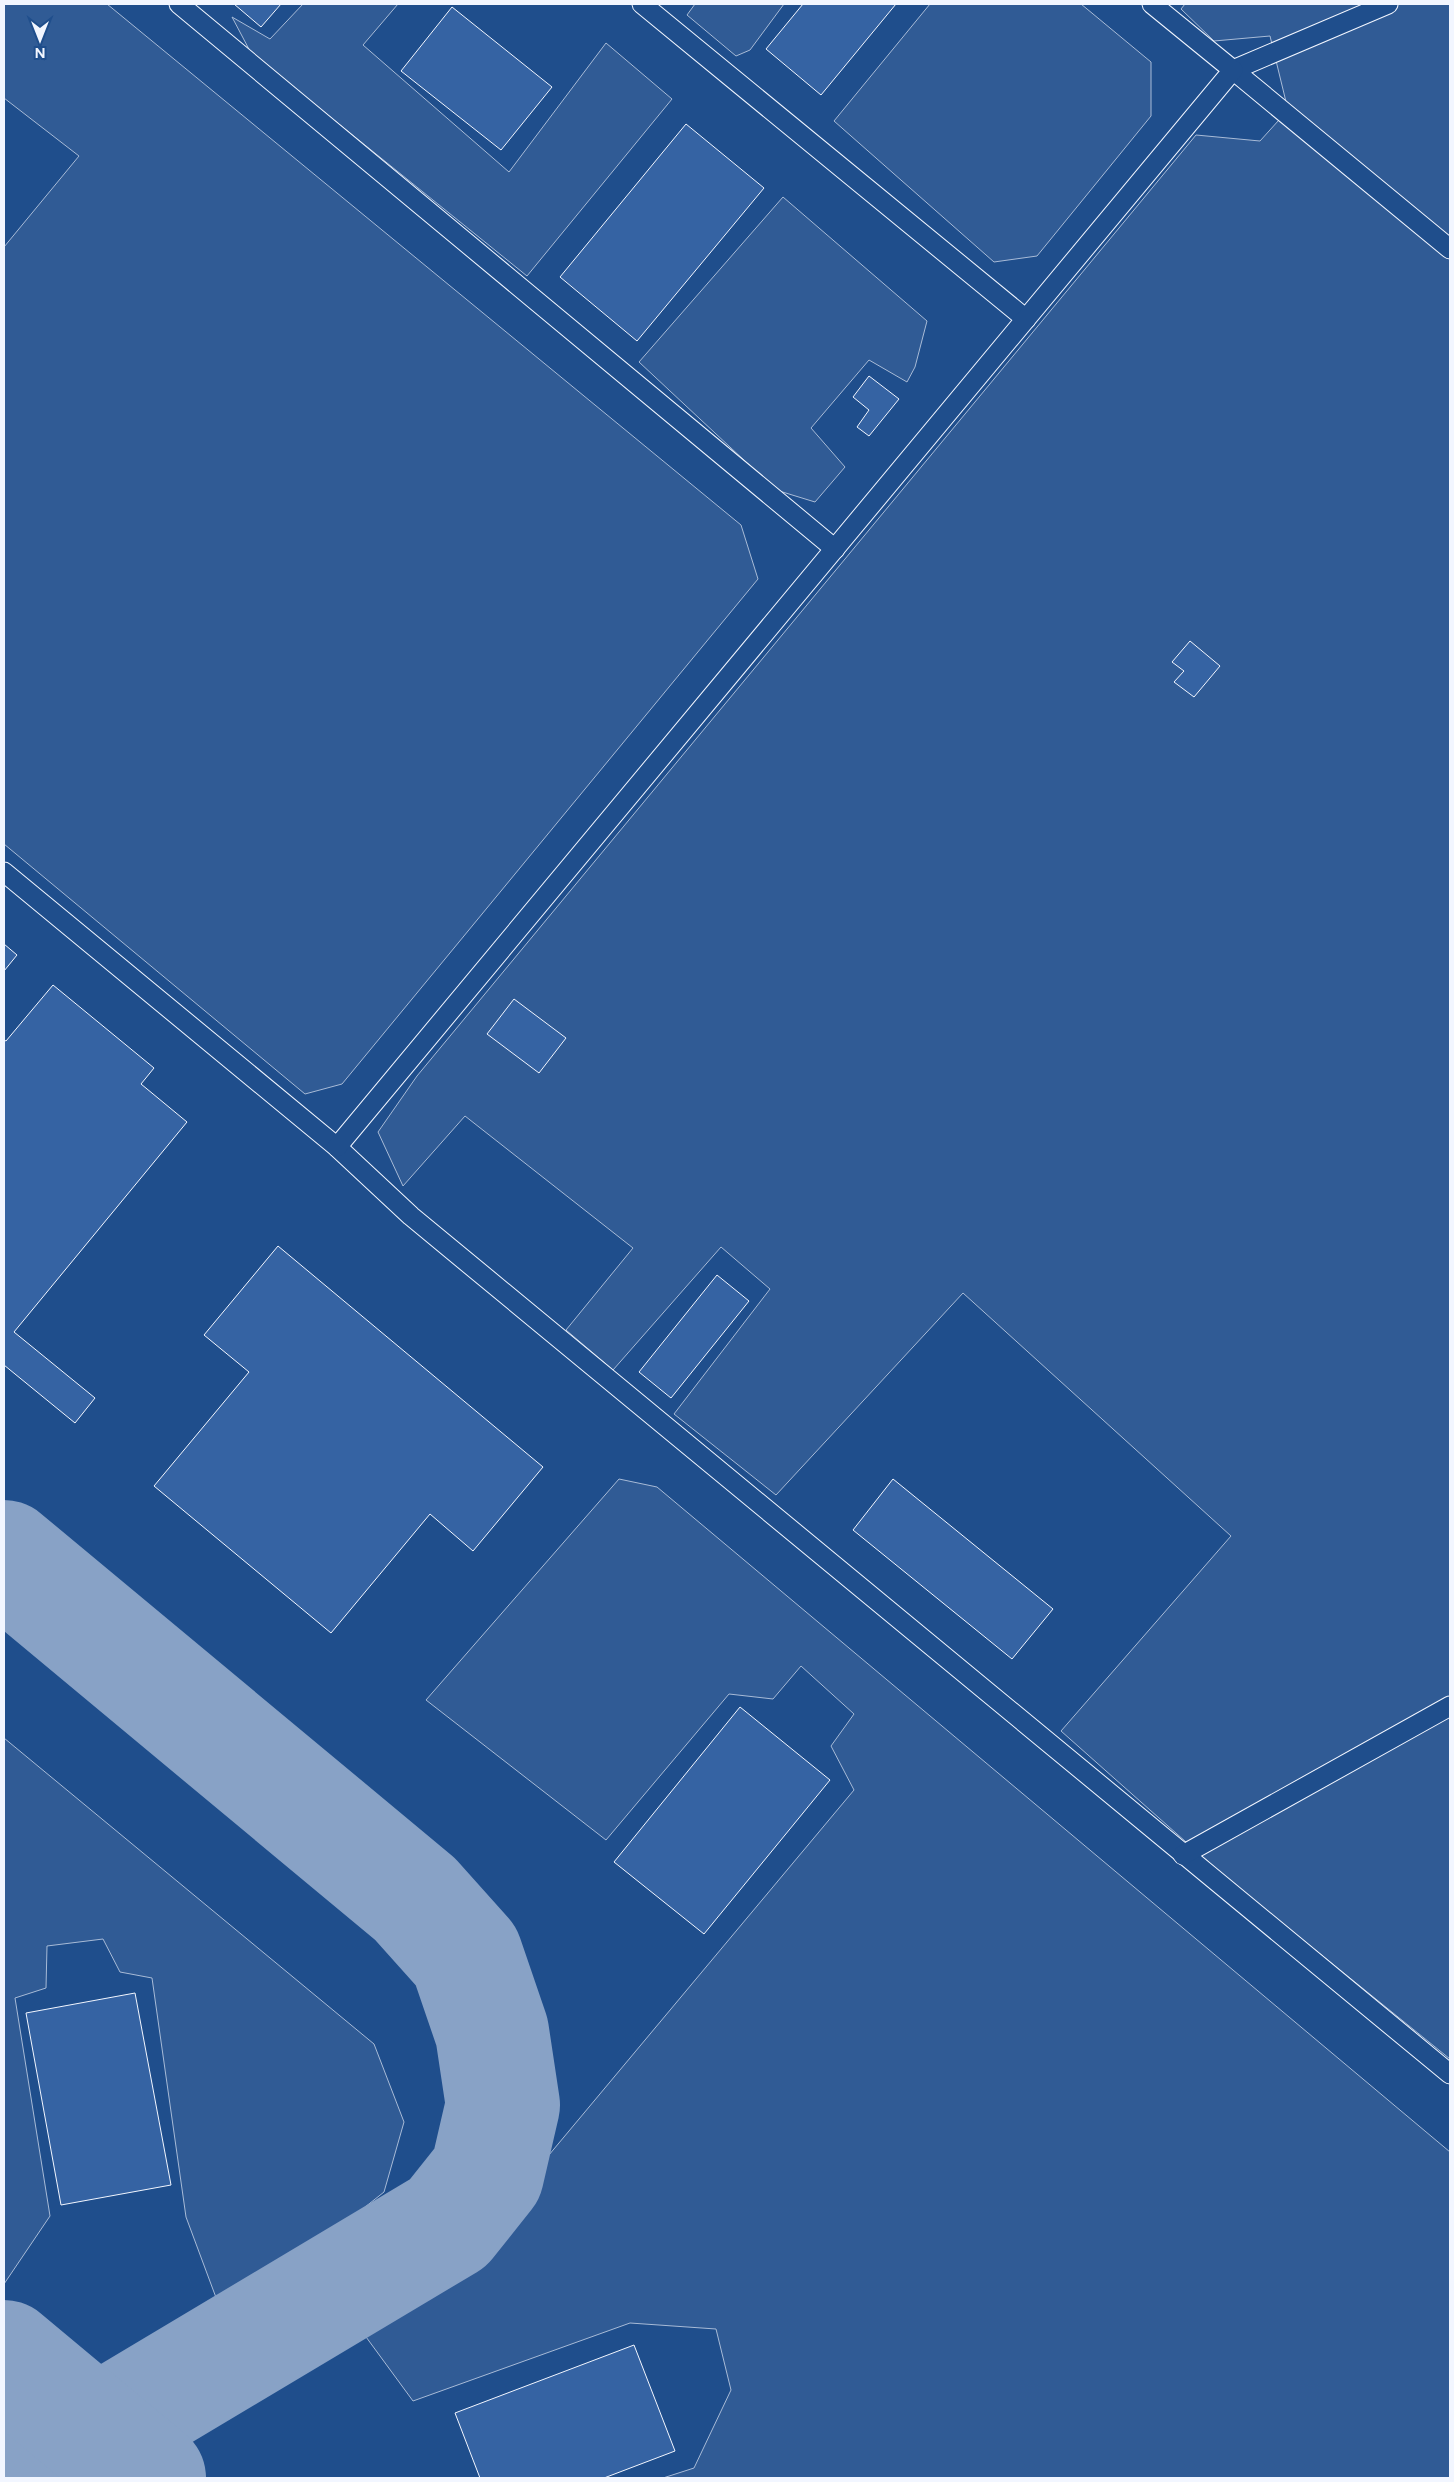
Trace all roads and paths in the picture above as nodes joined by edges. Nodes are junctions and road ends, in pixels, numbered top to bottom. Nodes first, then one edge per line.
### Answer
1 (179, 4) edge
2 (642, 4) edge
3 (1152, 4) edge
4 (1388, 4) edge
5 (1233, 70) junction
6 (1450, 249) edge
7 (1026, 320) junction
8 (835, 549) junction
9 (4, 872) edge
10 (337, 1147) junction
11 (1450, 1706) edge
12 (1183, 1855) junction
13 (1450, 2074) edge

1 - 8 lane
2 - 7 lane
3 - 5 lane
4 - 5 lane
5 - 6 lane
5 - 7 lane
7 - 8 lane
8 - 10 lane
9 - 10 lane
10 - 12 lane
11 - 12 lane
12 - 13 lane

